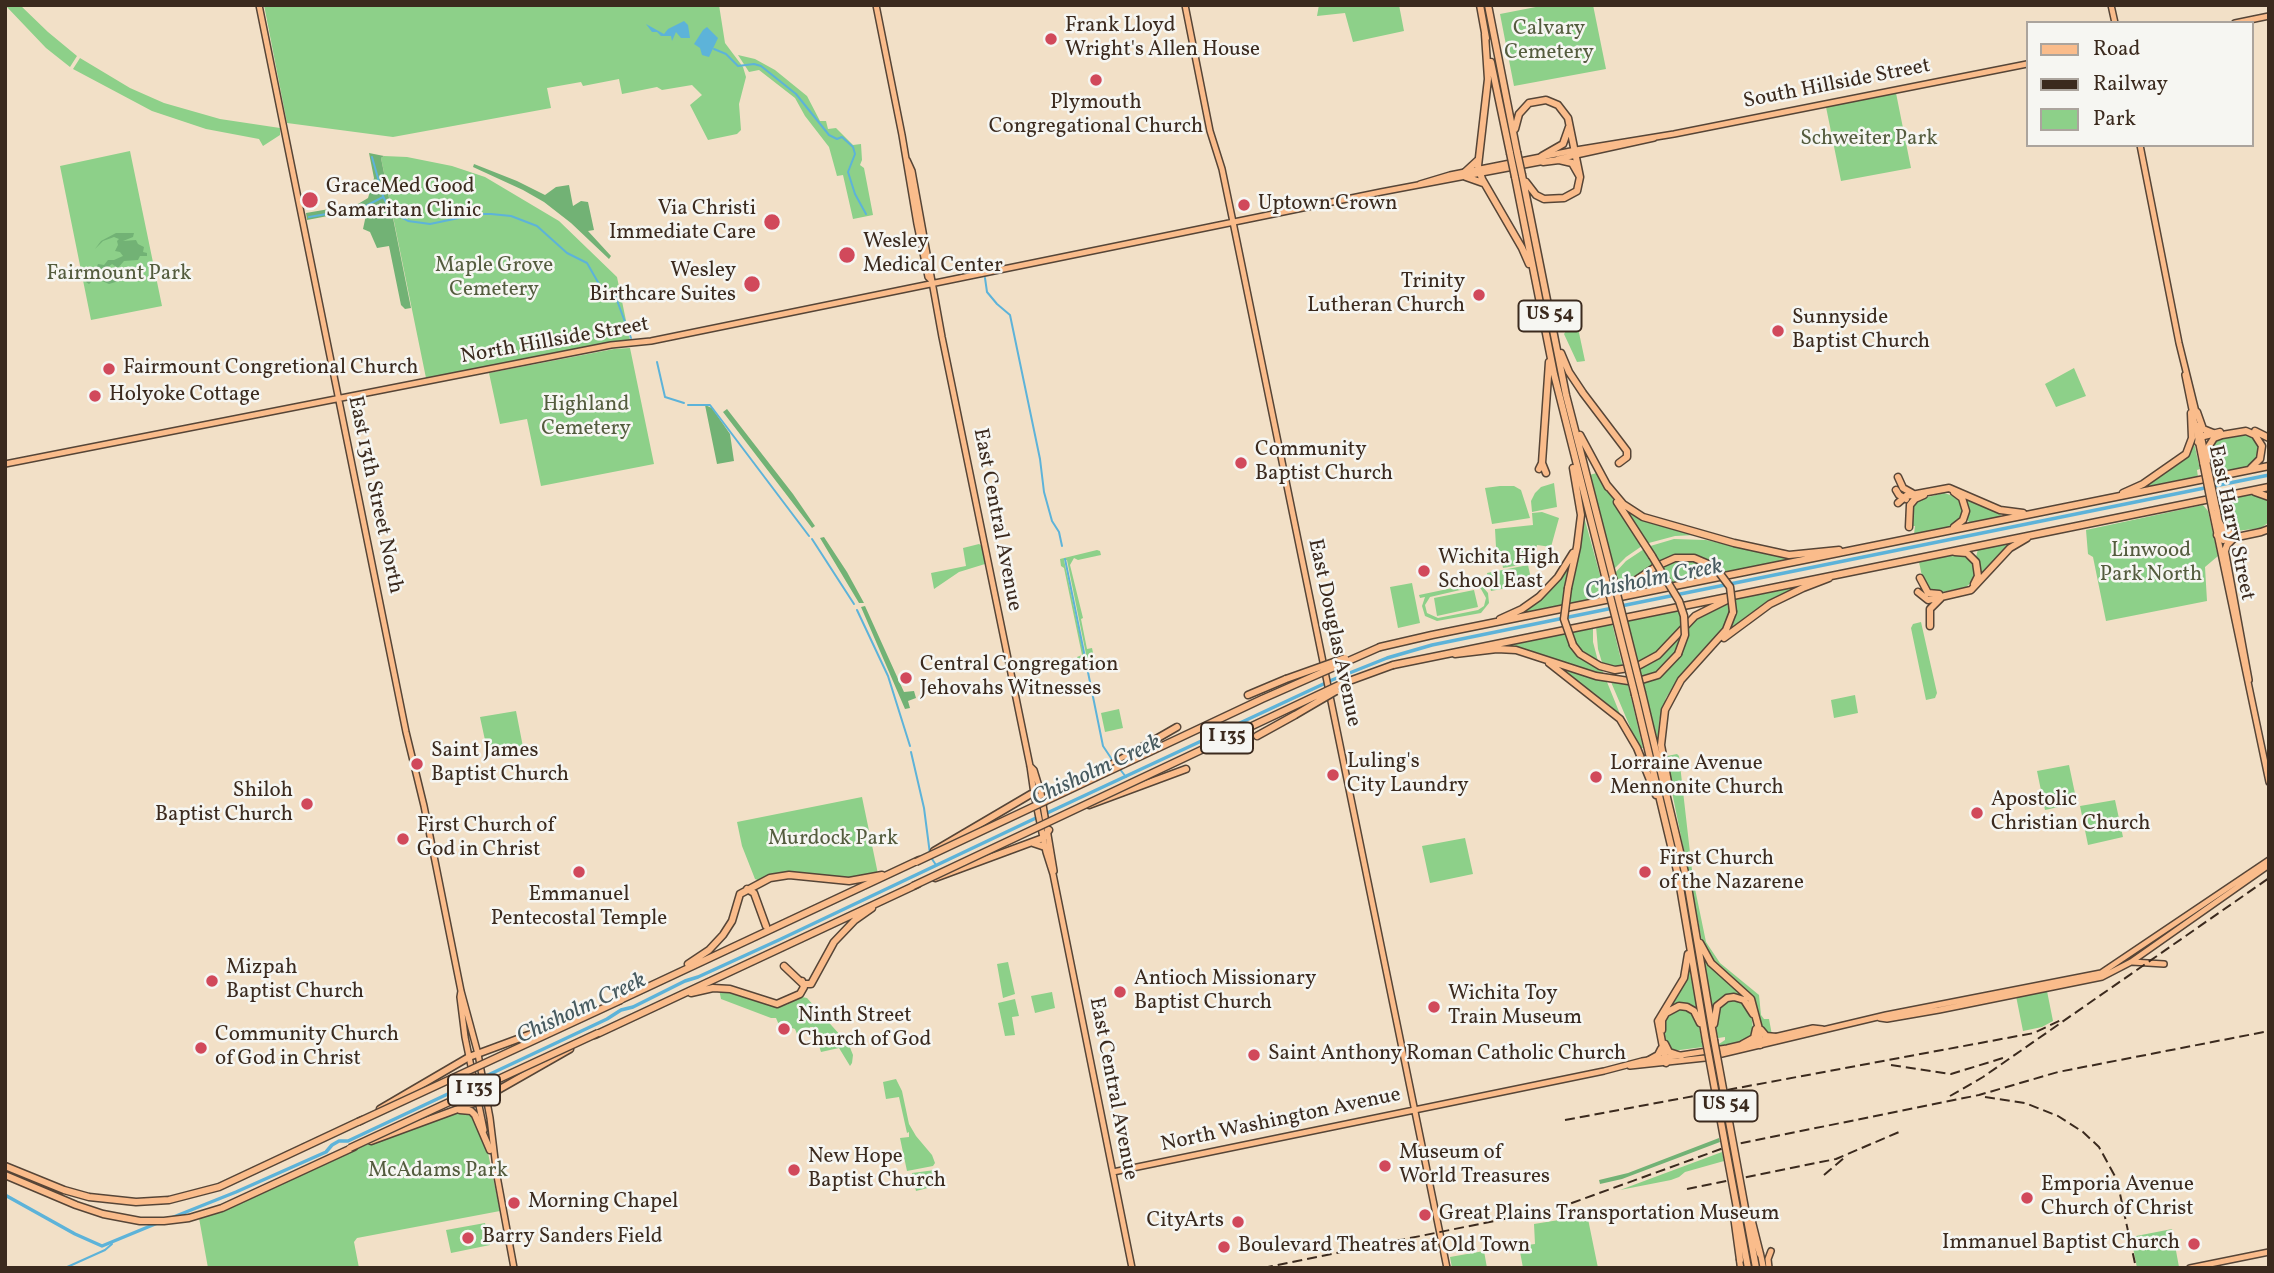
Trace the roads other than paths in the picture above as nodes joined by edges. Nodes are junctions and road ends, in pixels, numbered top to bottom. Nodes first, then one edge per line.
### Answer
1 (259, 5) edge
2 (876, 5) edge
3 (1185, 5) edge
4 (1479, 5) edge
5 (1488, 5) edge
6 (2268, 16) edge
7 (2244, 21) edge
8 (1485, 34) junction
9 (2025, 64) edge
10 (1569, 122) junction
11 (1515, 138) junction
12 (2140, 147) edge
13 (1514, 152) junction
14 (1576, 152) junction
15 (1479, 158) junction
16 (1542, 159) junction
17 (906, 162) junction
18 (1480, 172) junction
19 (1466, 174) junction
20 (1518, 176) junction
21 (1580, 177) junction
22 (1485, 184) junction
23 (1233, 222) junction
24 (932, 282) junction
25 (1536, 288) junction
26 (1552, 328) junction
27 (1547, 340) junction
28 (1566, 395) junction
29 (337, 400) junction
30 (2194, 412) junction
31 (2199, 434) junction
32 (2269, 438) edge
33 (1627, 451) junction
34 (1637, 455) dead end
35 (1575, 456) junction
36 (1619, 463) dead end
37 (5, 464) edge
38 (2205, 464) junction
39 (2269, 466) edge
40 (1546, 473) dead end
41 (2224, 475) junction
42 (1580, 477) junction
43 (1898, 477) dead end
44 (1607, 485) junction
45 (2269, 487) edge
46 (1896, 491) dead end
47 (2236, 493) junction
48 (1921, 494) junction
49 (2269, 497) edge
50 (2096, 501) junction
51 (2214, 510) junction
52 (2046, 511) junction
53 (2219, 522) junction
54 (1909, 527) dead end
55 (2269, 527) edge
56 (2059, 529) junction
57 (1928, 535) junction
58 (2236, 536) junction
59 (1578, 538) junction
60 (2220, 539) junction
61 (1867, 548) junction
62 (1946, 551) junction
63 (2223, 552) junction
64 (1888, 563) junction
65 (1920, 578) dead end
66 (1771, 587) junction
67 (1918, 592) dead end
68 (1941, 596) junction
69 (1924, 599) junction
70 (1920, 606) dead end
71 (1572, 607) junction
72 (1930, 626) dead end
73 (1467, 628) junction
74 (1380, 647) junction
75 (1532, 654) junction
76 (1432, 655) junction
77 (1704, 656) junction
78 (1376, 670) junction
79 (1248, 695) dead end
80 (1177, 727) dead end
81 (1257, 736) dead end
82 (1654, 746) junction
83 (1655, 765) junction
84 (1030, 766) junction
85 (1186, 769) dead end
86 (2269, 782) edge
87 (1067, 790) junction
88 (1034, 794) junction
89 (1039, 804) junction
90 (1063, 814) junction
91 (1049, 831) junction
92 (1043, 838) junction
93 (1045, 847) junction
94 (1017, 848) junction
95 (916, 862) junction
96 (2269, 863) edge
97 (904, 867) junction
98 (1053, 874) junction
99 (913, 886) junction
100 (747, 889) junction
101 (896, 893) junction
102 (1694, 917) junction
103 (766, 926) dead end
104 (1688, 931) junction
105 (2131, 962) junction
106 (2118, 963) junction
107 (2164, 964) dead end
108 (784, 966) dead end
109 (802, 981) junction
110 (647, 987) junction
111 (461, 991) junction
112 (621, 1000) junction
113 (663, 1002) junction
114 (1880, 1018) junction
115 (1758, 1029) junction
116 (1822, 1029) junction
117 (598, 1033) junction
118 (1660, 1036) junction
119 (1776, 1037) junction
120 (1710, 1041) junction
121 (1760, 1042) junction
122 (1665, 1044) junction
123 (1743, 1044) junction
124 (478, 1054) junction
125 (1681, 1056) junction
126 (469, 1058) junction
127 (1649, 1060) junction
128 (1666, 1060) junction
129 (1629, 1065) junction
130 (480, 1066) junction
131 (475, 1092) junction
132 (486, 1098) junction
133 (477, 1102) junction
134 (455, 1110) junction
135 (1415, 1110) junction
136 (358, 1122) junction
137 (350, 1148) junction
138 (490, 1150) junction
139 (5, 1164) edge
140 (1113, 1172) junction
141 (1730, 1172) junction
142 (1738, 1172) junction
143 (5, 1176) edge
144 (497, 1176) junction
145 (1771, 1251) dead end
146 (2269, 1252) edge
147 (1741, 1264) edge
148 (514, 1268) edge
149 (1132, 1268) edge
150 (1447, 1268) edge
151 (1748, 1268) edge
152 (1756, 1268) edge
153 (1763, 1268) edge
154 (1769, 1268) edge
155 (2190, 1268) edge

1 - 29 main road, East 13th Street North
2 - 17 main road, East Central Avenue
3 - 23 main road, East Douglas Avenue
4 - 8 highway, US 54
5 - 11 highway, US 54
6 - 7 main road
8 - 13 highway, US 54
8 - 15 highway
9 - 14 main road, South Hillside Street
10 - 11 highway
10 - 14 highway
10 - 16 highway
11 - 13 highway, US 54
12 - 30 main road
13 - 20 highway, US 54, bridge
14 - 16 main road, South Hillside Street
14 - 21 highway
15 - 18 highway
15 - 19 highway
16 - 18 main road, South Hillside Street
16 - 21 highway
17 - 24 main road, East Central Avenue
17 - 24 main road, East Central Avenue
18 - 19 main road, South Hillside Street
18 - 22 highway
19 - 22 highway
19 - 23 main road, South Hillside Street
20 - 21 highway
20 - 25 highway, US 54
20 - 26 highway, US 54
22 - 25 highway
23 - 24 main road, North Hillside Street
23 - 135 main road, East Douglas Avenue
24 - 29 main road, North Hillside Street
24 - 84 main road, East Central Avenue
25 - 27 highway, US 54
26 - 28 highway, US 54
26 - 33 highway
27 - 35 highway, US 54
27 - 40 highway
28 - 35 highway, US 54
28 - 44 highway
29 - 37 main road, North Hillside Street
29 - 111 main road, East 13th Street North
30 - 31 highway
30 - 31 highway
31 - 32 highway
31 - 38 main road, East Harry Street
31 - 50 highway
33 - 34 highway
33 - 36 highway
35 - 42 highway
35 - 42 highway, US 54
38 - 41 highway
38 - 51 main road, East Harry Street, bridge
39 - 41 highway
41 - 50 highway
42 - 59 highway
42 - 82 highway, US 54, bridge
43 - 48 highway
44 - 61 highway
44 - 75 highway, bridge
45 - 47 highway, I 135
46 - 48 highway
47 - 49 highway
47 - 56 highway, I 135
48 - 52 highway
48 - 54 highway
48 - 57 highway
50 - 52 highway
51 - 53 main road, East Harry Street
51 - 60 main road, East Harry Street
52 - 57 highway
53 - 58 highway
53 - 60 main road, East Harry Street
55 - 58 highway
56 - 62 highway, I 135
56 - 68 highway
57 - 61 highway
58 - 60 highway
58 - 63 highway
59 - 66 highway, bridge
59 - 73 highway
60 - 63 main road, East Harry Street
61 - 71 highway
62 - 64 highway, I 135
62 - 68 highway
63 - 86 main road, East Harry Street
64 - 66 highway, I 135
64 - 77 highway
65 - 68 highway
66 - 76 highway, I 135
67 - 69 highway
68 - 69 highway
68 - 72 highway
69 - 70 highway
71 - 73 highway
71 - 77 highway, bridge
73 - 74 highway, I 135
74 - 79 highway, bridge
74 - 87 highway, I 135, bridge
75 - 76 highway
75 - 83 highway
76 - 78 highway, I 135, bridge
77 - 82 highway
78 - 81 highway, bridge
78 - 90 highway, I 135, bridge
80 - 87 highway, bridge
82 - 83 highway
82 - 83 highway, US 54
83 - 102 highway, US 54
83 - 104 highway, US 54
84 - 88 main road, East Central Avenue
84 - 89 main road, East Central Avenue
85 - 90 highway, bridge
87 - 95 highway, I 135, bridge
88 - 89 highway
88 - 95 highway, bridge
89 - 91 main road, East Central Avenue
89 - 92 main road, East Central Avenue, bridge
90 - 99 highway, I 135, bridge
91 - 92 highway
91 - 98 main road, East Central Avenue
92 - 93 main road, East Central Avenue
92 - 94 highway
93 - 94 highway
93 - 98 main road, East Central Avenue
94 - 99 highway, bridge
95 - 97 highway, I 135
96 - 105 main road
96 - 106 main road
97 - 100 highway
97 - 110 highway, I 135
98 - 140 main road, East Central Avenue
99 - 101 highway, I 135
100 - 103 highway
100 - 110 highway
101 - 109 highway
101 - 113 highway, I 135
102 - 115 highway
102 - 120 highway, US 54
104 - 118 highway
104 - 120 highway, US 54
105 - 106 main road
105 - 107 main road
105 - 114 main road
106 - 114 main road
108 - 109 highway
109 - 113 highway
110 - 112 highway, I 135
111 - 124 main road, East 13th Street North
111 - 126 main road, East 13th Street North
112 - 124 highway, bridge
112 - 136 highway, I 135, bridge
113 - 117 highway, I 135
114 - 116 main road
115 - 119 highway
115 - 120 highway
115 - 121 highway
115 - 123 highway
116 - 119 main road
116 - 121 main road
117 - 132 highway, bridge
117 - 137 highway, I 135, bridge
118 - 127 highway
118 - 128 highway
119 - 121 main road
120 - 122 highway
120 - 141 highway, US 54, bridge
120 - 142 highway, US 54, bridge
121 - 123 main road
121 - 128 main road
122 - 125 highway
122 - 128 highway
123 - 125 main road
124 - 126 highway
124 - 130 main road, East 13th Street North
125 - 128 main road
126 - 130 highway
126 - 131 main road, East 13th Street North, bridge
126 - 136 highway, bridge
127 - 128 main road
127 - 129 main road
128 - 129 main road
129 - 135 main road, North Washington Avenue
130 - 132 main road, East 13th Street North, bridge
131 - 132 highway
131 - 133 main road, East 13th Street North
132 - 133 highway
132 - 144 main road, East 13th Street North
133 - 134 highway
133 - 138 main road, East 13th Street North
134 - 137 highway, bridge
134 - 138 highway
135 - 140 main road, North Washington Avenue
135 - 150 main road, East Douglas Avenue
136 - 139 highway, I 135
137 - 143 highway, I 135
138 - 144 main road, East 13th Street North
140 - 149 main road, East Central Avenue
141 - 147 highway, bridge
141 - 151 highway, US 54, bridge
142 - 152 highway, US 54, bridge
142 - 153 highway, bridge
144 - 148 main road, East 13th Street North
145 - 154 main road
146 - 155 main road

